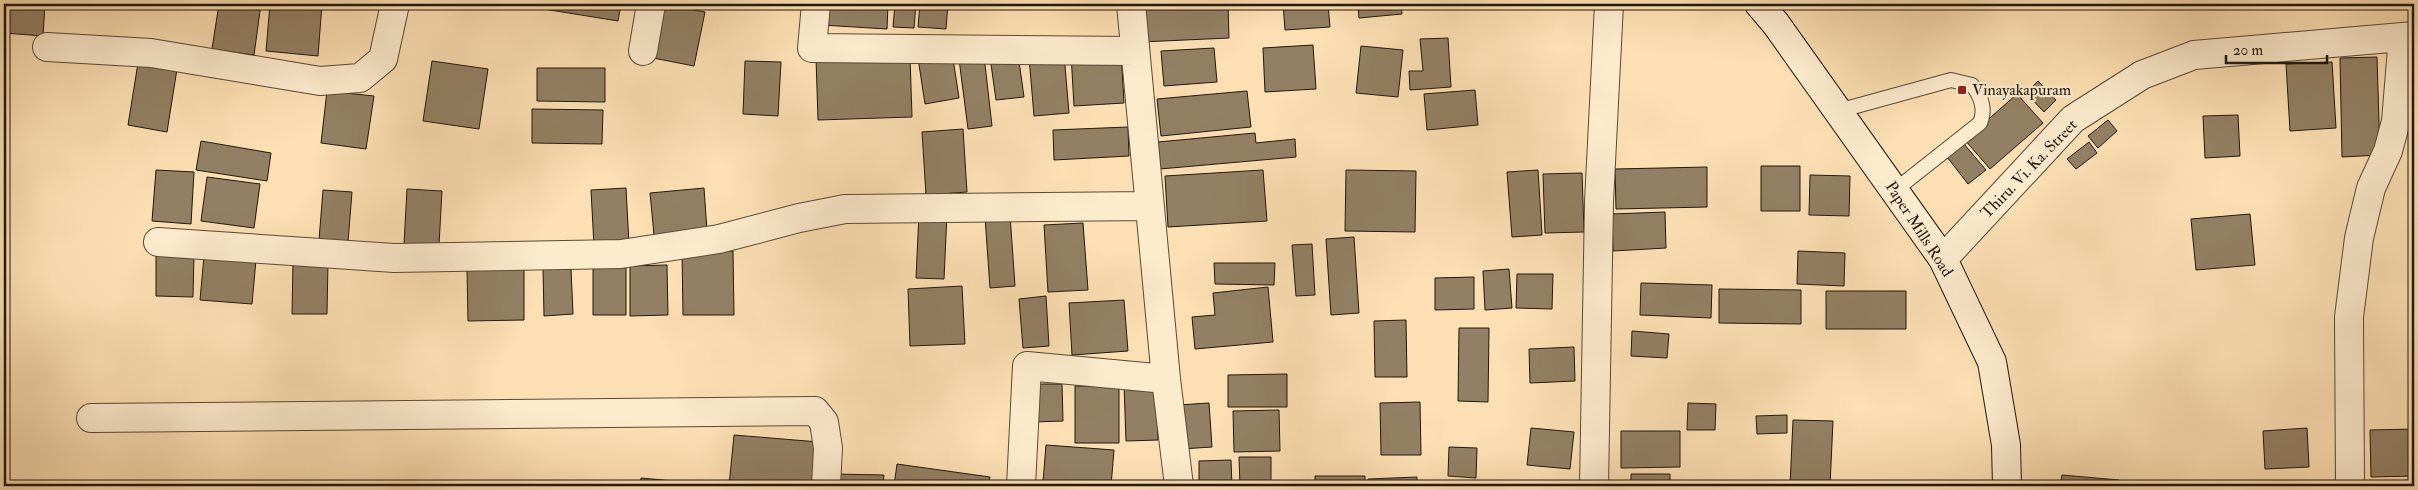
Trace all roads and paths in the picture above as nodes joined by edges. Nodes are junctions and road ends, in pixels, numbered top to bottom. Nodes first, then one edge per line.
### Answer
1 (395, 4) edge
2 (651, 4) edge
3 (816, 4) edge
4 (1131, 4) edge
5 (1609, 4) edge
6 (1759, 4) edge
7 (1780, 14) edge
8 (2409, 36) edge
9 (47, 47) dead end
10 (643, 51) dead end
11 (1135, 51) junction
12 (1838, 111) junction
13 (1894, 190) junction
14 (1150, 206) junction
15 (158, 242) dead end
16 (1943, 259) junction
17 (1166, 379) junction
18 (91, 418) dead end
19 (826, 486) edge
20 (1021, 486) edge
21 (1179, 486) edge
22 (1594, 486) edge
23 (2008, 486) edge
24 (2350, 486) edge

1 - 9 street
2 - 10 street
3 - 11 street
4 - 11 street
5 - 22 street
6 - 7 street, Paper Mills Road
7 - 12 street, Paper Mills Road
8 - 16 street, Thiru. Vi. Ka. Street
8 - 24 street
11 - 14 street
12 - 13 street, Paper Mills Road
12 - 13 lane
13 - 16 street, Paper Mills Road
14 - 15 street
14 - 17 street
16 - 23 street, Paper Mills Road
17 - 20 street
17 - 21 street
18 - 19 street

